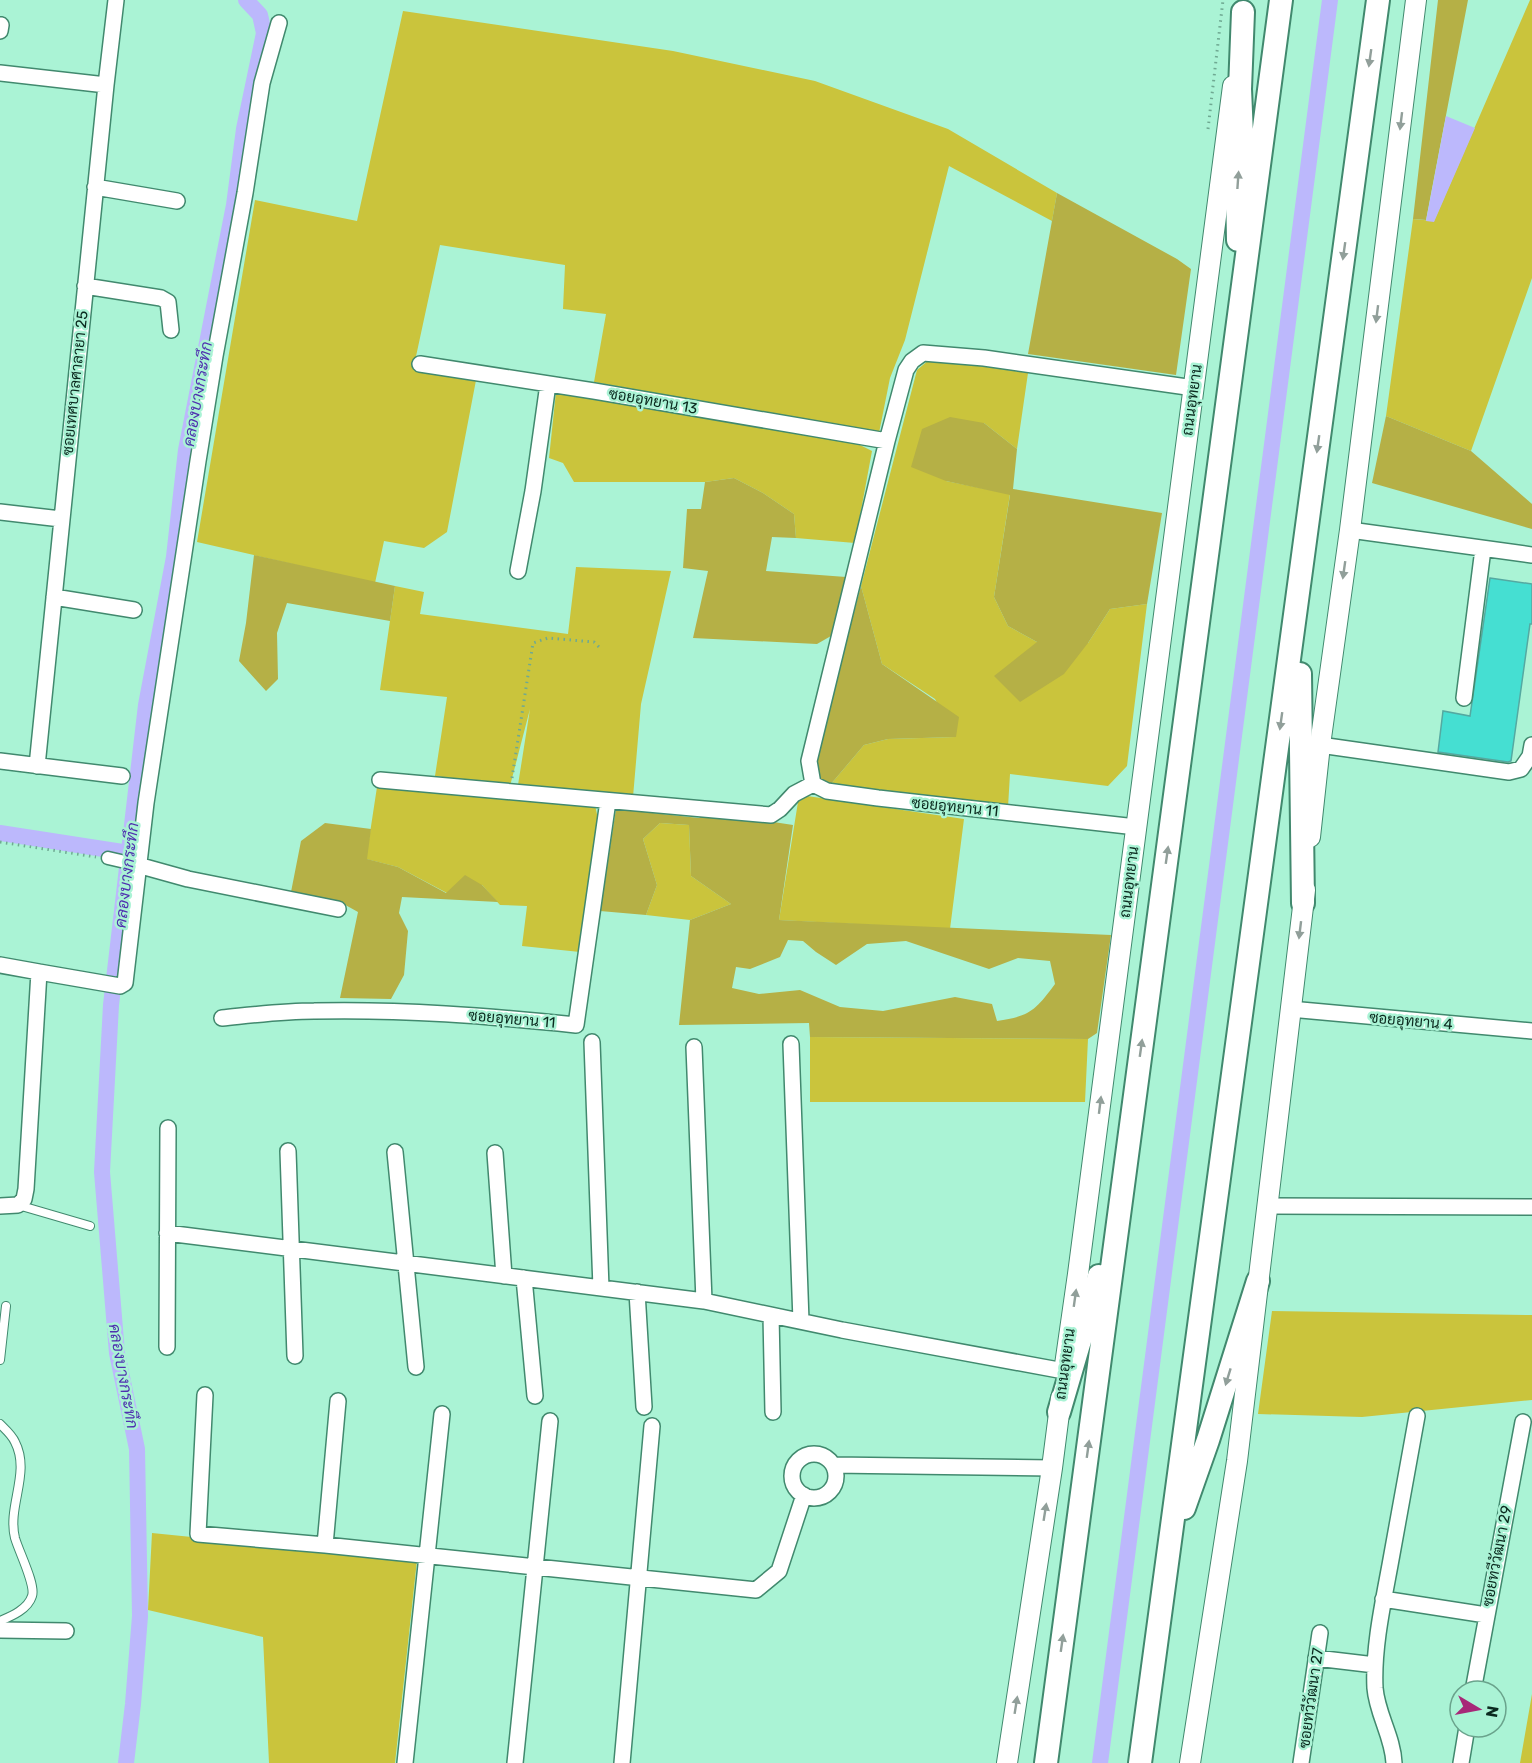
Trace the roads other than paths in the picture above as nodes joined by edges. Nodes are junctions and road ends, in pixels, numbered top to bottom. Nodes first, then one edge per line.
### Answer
1 (116, 0) edge
2 (1362, 0) edge
3 (1380, 0) edge
4 (1416, 0) edge
5 (1284, 5) edge
6 (1244, 6) edge
7 (279, 23) dead end
8 (1374, 28) junction
9 (0, 74) edge
10 (105, 85) junction
11 (95, 187) junction
12 (177, 201) dead end
13 (85, 286) junction
14 (171, 330) dead end
15 (420, 364) dead end
16 (1233, 364) junction
17 (548, 384) junction
18 (1194, 387) junction
19 (887, 441) junction
20 (0, 512) edge
21 (61, 519) junction
22 (1350, 530) junction
23 (1483, 549) junction
24 (1532, 555) edge
25 (1303, 558) junction
26 (518, 571) dead end
27 (54, 597) junction
28 (134, 610) dead end
29 (1464, 698) dead end
30 (1320, 745) junction
31 (1532, 745) edge
32 (0, 761) edge
33 (37, 766) junction
34 (122, 776) dead end
35 (380, 780) dead end
36 (813, 784) junction
37 (608, 801) junction
38 (1136, 827) junction
39 (108, 858) road end
40 (136, 865) junction
41 (1303, 903) junction
42 (338, 909) dead end
43 (0, 965) edge
44 (39, 972) junction
45 (1290, 1009) junction
46 (222, 1018) dead end
47 (1532, 1031) edge
48 (592, 1042) dead end
49 (791, 1044) dead end
50 (694, 1047) dead end
51 (168, 1128) dead end
52 (288, 1151) dead end
53 (395, 1152) dead end
54 (495, 1154) dead end
55 (1125, 1171) junction
56 (18, 1205) junction
57 (0, 1206) edge
58 (1266, 1206) junction
59 (1532, 1207) edge
60 (90, 1226) dead end
61 (167, 1233) junction
62 (292, 1249) junction
63 (406, 1263) junction
64 (504, 1276) junction
65 (524, 1278) junction
66 (1258, 1281) junction
67 (601, 1288) junction
68 (637, 1292) junction
69 (704, 1301) junction
70 (6, 1306) dead end
71 (771, 1315) junction
72 (801, 1321) junction
73 (167, 1347) dead end
74 (295, 1356) dead end
75 (0, 1360) edge
76 (416, 1367) dead end
77 (1064, 1371) junction
78 (205, 1395) dead end
79 (535, 1396) dead end
80 (338, 1401) dead end
81 (644, 1407) dead end
82 (773, 1412) dead end
83 (1059, 1412) junction
84 (442, 1414) dead end
85 (1417, 1416) dead end
86 (550, 1421) dead end
87 (1523, 1422) dead end
88 (0, 1424) edge
89 (652, 1426) dead end
90 (833, 1465) junction
91 (1052, 1468) junction
92 (804, 1495) junction
93 (325, 1545) junction
94 (1169, 1550) junction
95 (427, 1556) junction
96 (535, 1567) junction
97 (638, 1578) junction
98 (1383, 1599) junction
99 (1486, 1615) junction
100 (0, 1621) edge
101 (0, 1630) edge
102 (66, 1631) dead end
103 (1320, 1633) dead end
104 (1316, 1658) junction
105 (1375, 1665) junction
106 (1475, 1679) edge
107 (1465, 1739) edge
108 (405, 1763) edge
109 (515, 1763) edge
110 (622, 1763) edge
111 (1007, 1763) edge
112 (1046, 1763) edge
113 (1140, 1763) edge
114 (1190, 1763) edge
115 (1301, 1763) edge
116 (1394, 1763) edge
117 (1461, 1763) edge

1 - 10 street, ซอยเทศบาลศาลายา 25
2 - 8 main road
3 - 8 main road
4 -> 22 street
5 - 16 main road
16 -> 6 main road
6 - 18 street, ถนนอุทยาน
7 - 40 street
8 -> 25 main road
9 - 10 street
10 - 11 street, ซอยเทศบาลศาลายา 25
11 - 12 street
11 - 13 street, ซอยเทศบาลศาลายา 25
13 - 14 street
13 - 21 street, ซอยเทศบาลศาลายา 25
15 - 17 street, ซอยอุทยาน 13
55 -> 16 main road
17 - 19 street, ซอยอุทยาน 13
17 - 26 street
18 - 19 street
18 - 38 street, ถนนอุทยาน
19 - 36 street
20 - 21 street
21 - 27 street, ซอยเทศบาลศาลายา 25
22 - 23 street
22 -> 30 street
23 - 24 street
23 - 29 street
25 - 41 main road
25 -> 94 main road
27 - 28 street
27 - 33 street, ซอยเทศบาลศาลายา 25
30 - 31 street
30 - 41 street
32 - 33 street
33 - 34 street
35 - 37 street
36 - 37 street
36 - 38 street, ซอยอุทยาน 11
37 - 46 street, ซอยอุทยาน 11
77 -> 38 street, ถนนอุทยาน
39 - 40 street
40 - 42 street
40 - 44 street
41 -> 45 street
43 - 44 street
44 - 56 street
45 - 47 street, ซอยอุทยาน 4
45 - 58 street
48 - 67 street
49 - 72 street
50 - 69 street
51 - 61 street
52 - 62 street
53 - 63 street
54 - 64 street
55 - 83 main road
112 -> 55 main road
56 - 57 street
56 - 60 lane
58 - 59 street
58 - 66 street
61 - 62 street
61 - 73 street
62 - 63 street
62 - 74 street
63 - 64 street
63 - 76 street
64 - 65 street
65 - 67 street
65 - 79 street
66 -> 94 main road
66 - 114 street
67 - 68 street
68 - 69 street
68 - 81 street
69 - 71 street
70 - 75 lane
71 - 72 street
71 - 82 street
72 - 77 street
77 - 83 street, ถนนอุทยาน
78 - 93 street
80 - 93 street
83 - 91 street, ถนนอุทยาน
84 - 95 street
85 - 98 street
86 - 96 street
87 - 99 street, ซอยทวีวัฒนา 29
88 - 100 lane
89 - 97 street
90 - 91 street
90 - 92 street
90 - 92 street
111 -> 91 street, ถนนอุทยาน
92 - 97 street
93 - 95 street
94 - 113 main road
95 - 96 street
95 - 108 street
96 - 97 street
96 - 109 street
97 - 110 street
98 - 99 street
98 - 105 street
99 - 106 street, ซอยทวีวัฒนา 29
101 - 102 street
103 - 104 street, ซอยทวีวัฒนา 27
104 - 105 street
104 - 115 street, ซอยทวีวัฒนา 27
105 - 116 street
107 - 117 street

